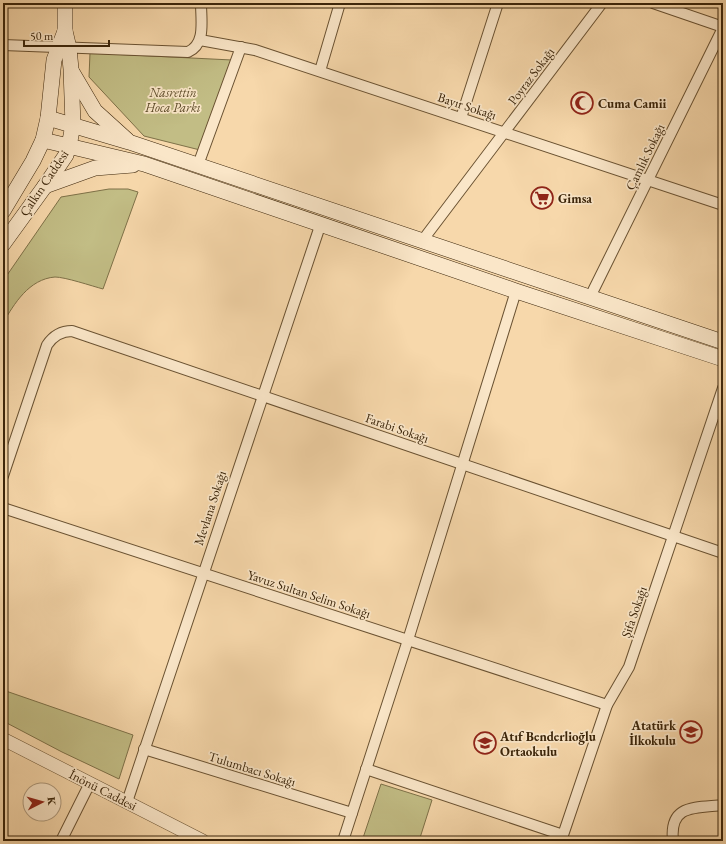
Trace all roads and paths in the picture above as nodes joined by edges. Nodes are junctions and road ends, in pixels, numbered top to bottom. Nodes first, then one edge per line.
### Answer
1 (64, 3) edge
2 (201, 3) edge
3 (340, 3) edge
4 (498, 3) edge
5 (602, 3) edge
6 (653, 3) edge
7 (723, 27) edge
8 (198, 44) junction
9 (3, 45) edge
10 (241, 47) junction
11 (63, 48) junction
12 (71, 70) junction
13 (320, 71) junction
14 (48, 118) junction
15 (461, 118) junction
16 (72, 125) junction
17 (505, 132) junction
18 (43, 140) junction
19 (129, 142) junction
20 (69, 146) junction
21 (144, 164) junction
22 (198, 165) junction
23 (649, 180) junction
24 (45, 186) junction
25 (723, 205) edge
26 (3, 211) edge
27 (321, 223) junction
28 (422, 241) junction
29 (3, 244) edge
30 (516, 291) junction
31 (590, 297) junction
32 (723, 342) edge
33 (723, 359) edge
34 (723, 388) edge
35 (262, 396) junction
36 (462, 464) junction
37 (3, 476) edge
38 (3, 508) edge
39 (673, 536) junction
40 (723, 553) edge
41 (202, 573) junction
42 (408, 640) junction
43 (607, 705) junction
44 (3, 739) edge
45 (144, 749) junction
46 (366, 769) junction
47 (90, 783) junction
48 (127, 802) junction
49 (723, 805) edge
50 (352, 813) junction
51 (562, 838) edge
52 (61, 841) edge
53 (203, 841) edge
54 (343, 841) edge
55 (673, 841) edge

1 - 11 main road, Çalkın Caddesi
2 - 8 street
3 - 13 street
4 - 15 street
5 - 17 street, Poyraz Sokağı
6 - 7 street
7 - 23 street, Çamlık Sokağı
8 - 10 street, Bayır Sokağı
8 - 11 street
9 - 11 street
10 - 13 street, Bayır Sokağı
10 - 22 street
11 - 12 main road, Çalkın Caddesi
11 - 14 main road, Çalkın Caddesi
12 - 16 main road, Çalkın Caddesi
12 - 19 main road, Çalkın Caddesi
13 - 15 street, Bayır Sokağı
14 - 16 main road
14 - 18 main road, Çalkın Caddesi
15 - 17 street, Bayır Sokağı
16 - 19 main road
16 - 20 main road, Çalkın Caddesi
17 - 23 street, Bayır Sokağı
17 - 28 street, Poyraz Sokağı
18 - 20 main road
18 - 26 main road, Çalkın Caddesi
19 - 22 main road
20 - 21 main road
20 - 24 main road, Çalkın Caddesi
21 - 24 main road
21 - 27 main road
22 - 28 main road
23 - 25 street, Bayır Sokağı
23 - 31 street, Çamlık Sokağı
24 - 29 main road, Çalkın Caddesi
27 - 30 main road
27 - 35 street, Mevlana Sokağı
28 - 31 main road
30 - 33 main road
30 - 36 street
31 - 32 main road
34 - 39 street, Şifa Sokağı
35 - 36 street, Farabi Sokağı
35 - 37 street, Farabi Sokağı
35 - 41 street, Mevlana Sokağı
36 - 39 street, Farabi Sokağı
36 - 42 street
38 - 41 street, Yavuz Sultan Selim Sokağı
39 - 40 street, Farabi Sokağı
39 - 43 street, Şifa Sokağı
41 - 42 street, Yavuz Sultan Selim Sokağı
41 - 45 street, Mevlana Sokağı
42 - 43 street, Yavuz Sultan Selim Sokağı
42 - 46 street
43 - 51 street, Şifa Sokağı
44 - 47 street, İnönü Caddesi
45 - 48 street, Mevlana Sokağı
45 - 50 street, Tulumbacı Sokağı
46 - 50 street
46 - 51 street
47 - 48 street, İnönü Caddesi
47 - 52 street
48 - 53 street, İnönü Caddesi
49 - 55 street
50 - 54 street

